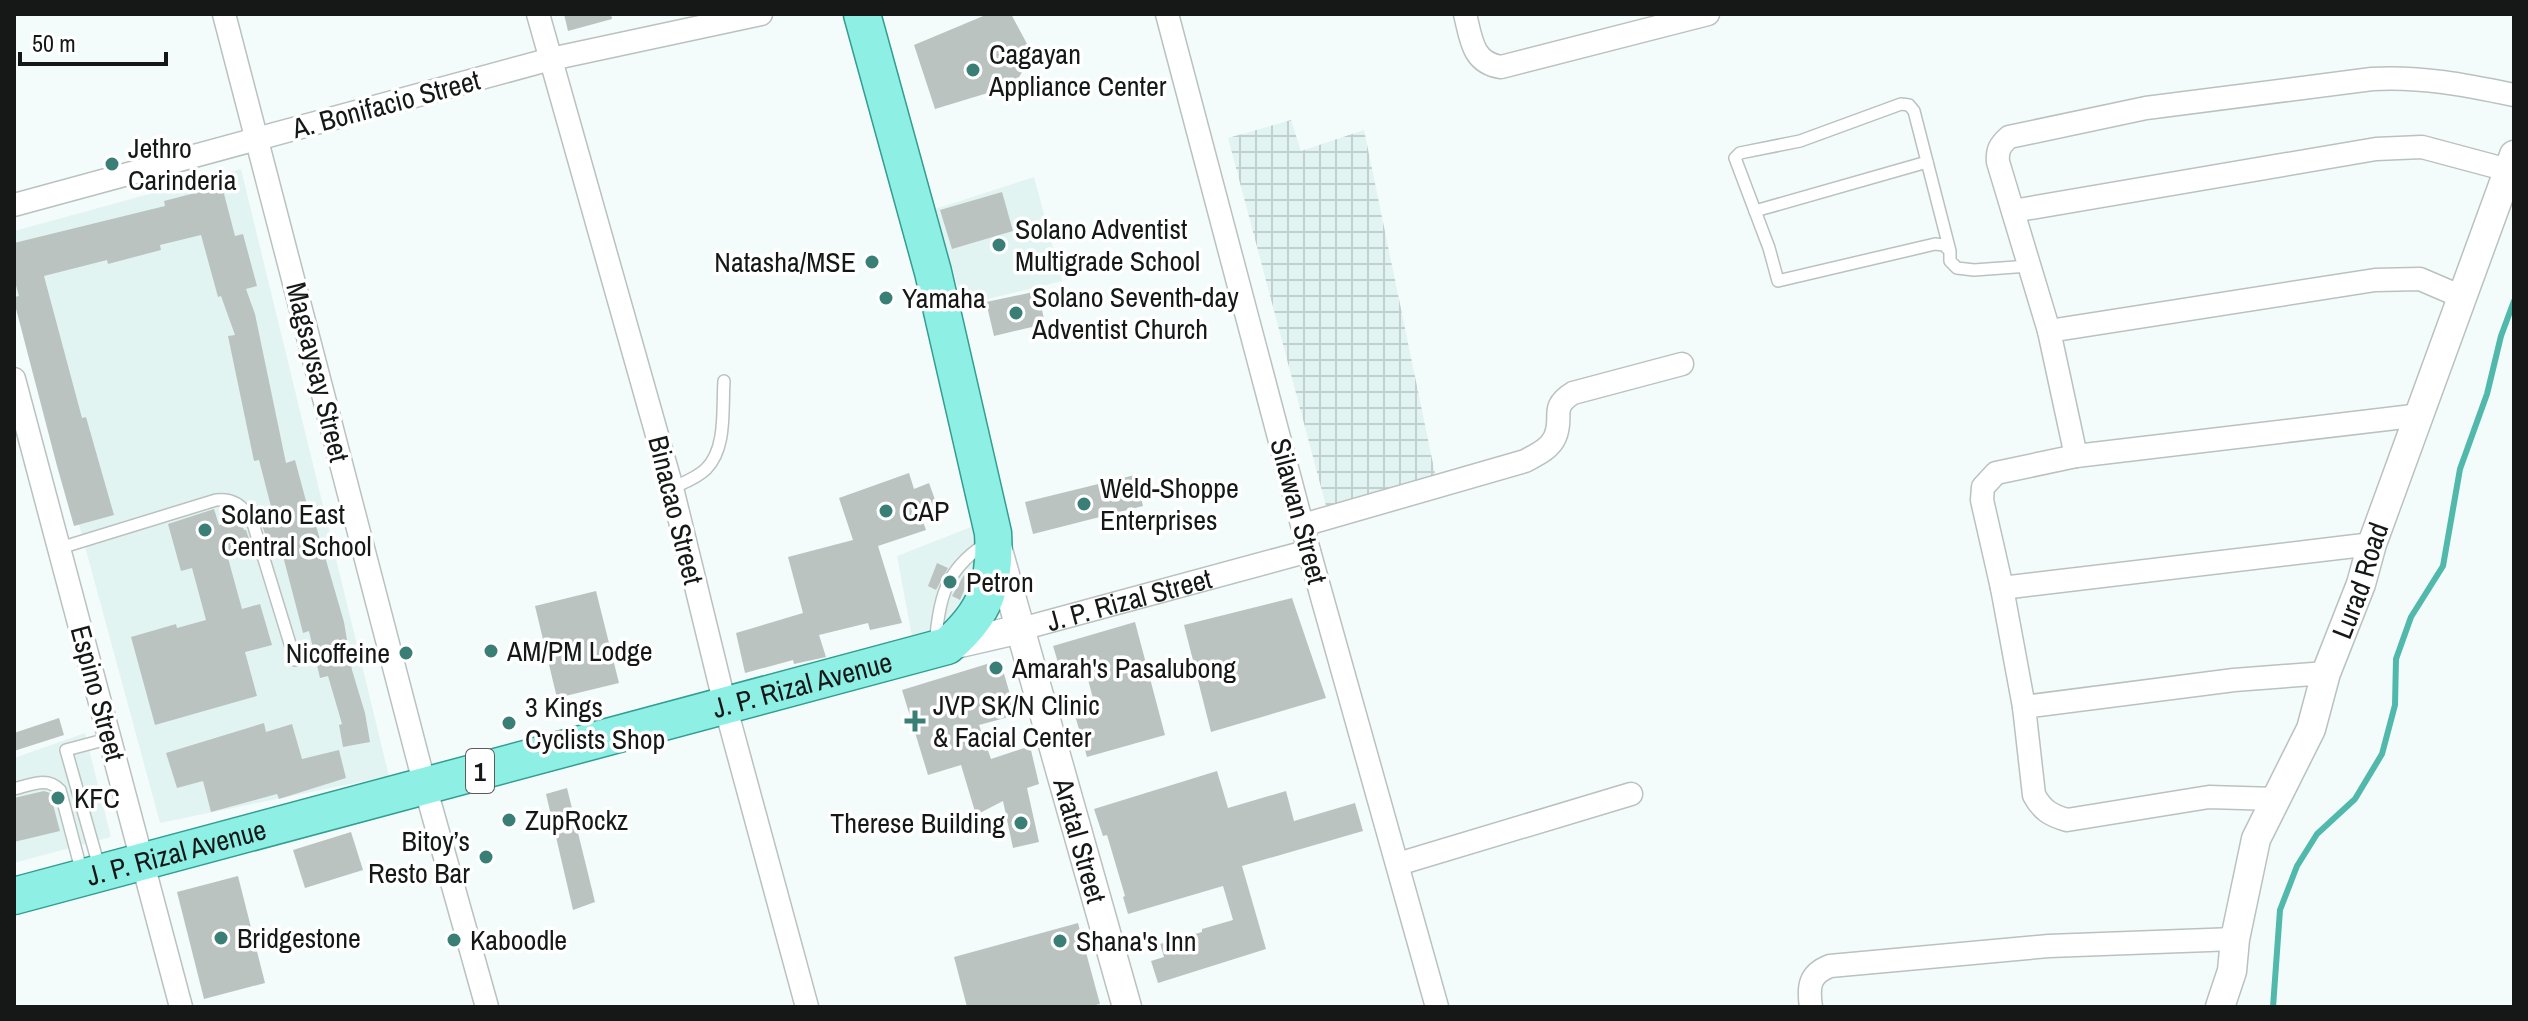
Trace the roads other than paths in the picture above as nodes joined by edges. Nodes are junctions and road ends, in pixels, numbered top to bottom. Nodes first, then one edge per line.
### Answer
1 (224, 14) edge
2 (538, 14) edge
3 (761, 14) edge
4 (862, 14) edge
5 (1167, 14) edge
6 (1465, 14) edge
7 (1708, 14) edge
8 (551, 59) junction
9 (2514, 95) edge
10 (258, 138) junction
11 (1927, 162) junction
12 (2511, 162) edge
13 (14, 205) edge
14 (1755, 211) junction
15 (2013, 211) junction
16 (1950, 251) junction
17 (2029, 266) junction
18 (2462, 297) junction
19 (2049, 331) junction
20 (1682, 364) dead end
21 (14, 379) edge
22 (724, 381) dead end
23 (2421, 415) junction
24 (2076, 456) junction
25 (672, 488) junction
26 (1303, 525) junction
27 (994, 536) junction
28 (2372, 544) junction
29 (60, 548) junction
30 (1309, 551) junction
31 (2002, 588) junction
32 (1021, 629) junction
33 (940, 647) junction
34 (295, 660) dead end
35 (2326, 673) junction
36 (725, 705) junction
37 (2024, 707) junction
38 (111, 737) junction
39 (425, 786) junction
40 (14, 789) edge
41 (1631, 794) dead end
42 (2275, 799) junction
43 (141, 862) junction
44 (1398, 864) junction
45 (92, 875) junction
46 (14, 896) edge
47 (2235, 939) junction
48 (181, 1007) edge
49 (487, 1007) edge
50 (807, 1007) edge
51 (1127, 1007) edge
52 (1437, 1007) edge
53 (1811, 1007) edge
54 (2220, 1007) edge

1 - 10 street, Magsaysay Street
2 - 8 street, Binacao Street
3 - 8 street, A. Bonifacio Street
4 - 27 main road
5 - 26 street, Silawan Street
6 - 7 street
8 - 10 street, A. Bonifacio Street
8 - 25 street, Binacao Street
9 - 15 street
10 - 13 street, A. Bonifacio Street
10 - 39 street, Magsaysay Street
11 - 14 lane
11 - 14 lane
11 - 16 lane
12 - 15 street
12 - 18 street, Lurad Road
14 - 16 lane
15 - 17 street
16 - 17 lane
17 - 19 street
18 - 19 street
18 - 23 street, Lurad Road
19 - 24 street
20 - 26 street
21 - 29 street, Espino Street
22 - 25 lane
23 - 24 street
23 - 28 street, Lurad Road
24 - 31 street
25 - 36 street, Binacao Street
26 - 30 street, Silawan Street
27 - 32 street, Aratal Street
27 - 33 main road
28 - 31 street
28 - 35 street, Lurad Road
29 - 34 lane
29 - 38 street, Espino Street
30 - 32 street, J. P. Rizal Street
30 - 44 street, Silawan Street
31 - 37 street
32 - 33 street, J. P. Rizal Street
32 - 51 street, Aratal Street
33 - 36 main road, J. P. Rizal Avenue / 1
35 - 37 street
35 - 42 street, Lurad Road
36 - 39 main road, J. P. Rizal Avenue / 1
36 - 50 street, Binacao Street
37 - 42 street
38 - 43 street, Espino Street
38 - 45 lane
39 - 43 main road, J. P. Rizal Avenue / 1
39 - 49 street, Magsaysay Street
40 - 45 lane
41 - 44 street
42 - 47 street, Lurad Road
43 - 45 main road, J. P. Rizal Avenue / 1
43 - 48 street, Espino Street
44 - 52 street, Silawan Street
45 - 46 main road, J. P. Rizal Avenue / 1
47 - 53 street
47 - 54 street, Lurad Road

